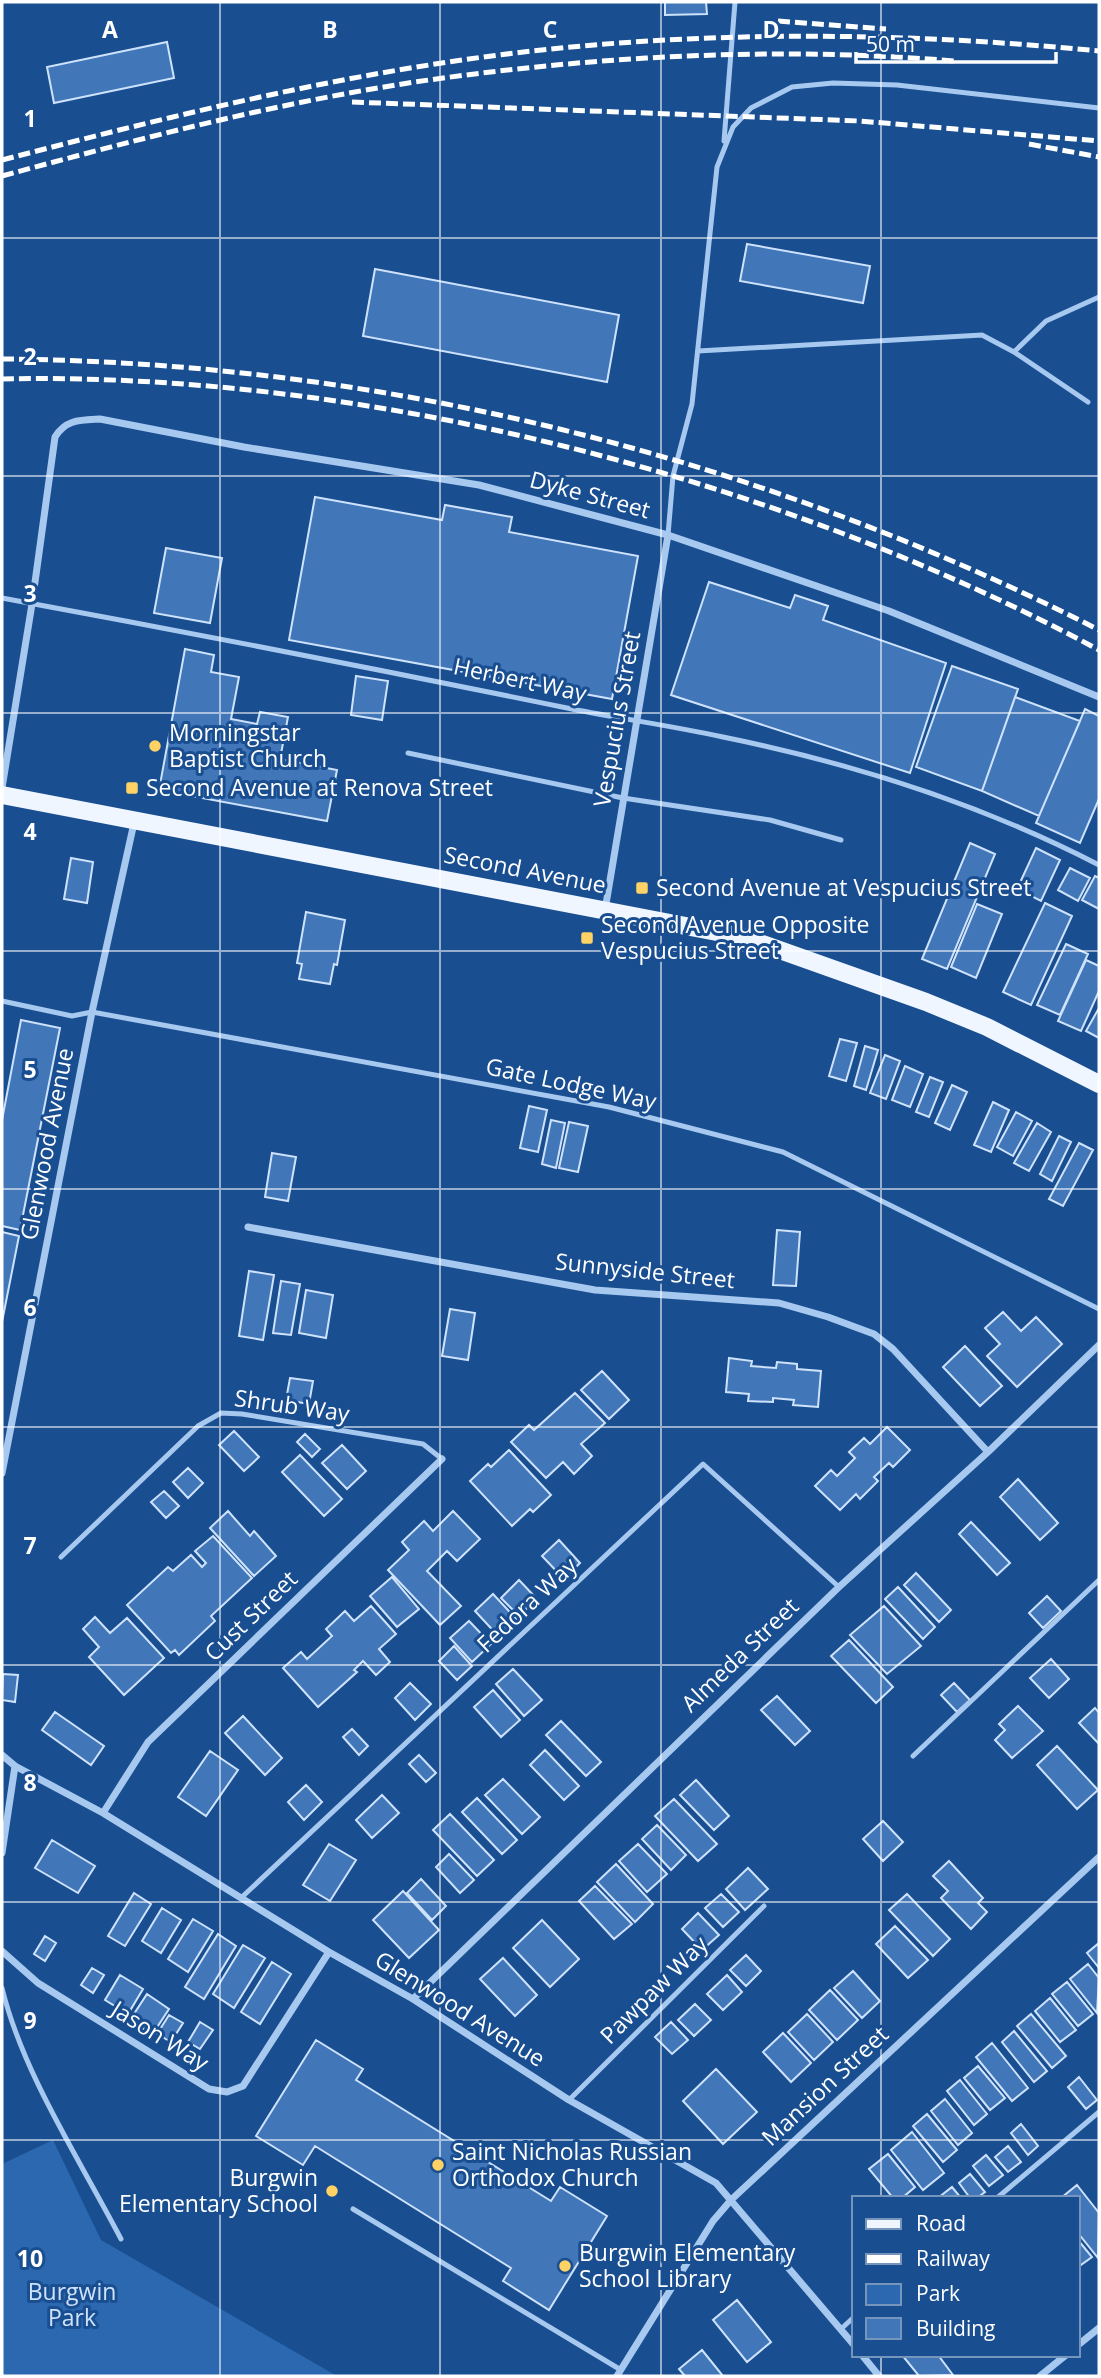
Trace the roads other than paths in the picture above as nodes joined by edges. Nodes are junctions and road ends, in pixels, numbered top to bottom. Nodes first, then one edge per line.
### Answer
1 (735, 2) edge
2 (1099, 108) edge
3 (724, 145) junction
4 (1099, 297) edge
5 (698, 351) junction
6 (1014, 352) junction
7 (1088, 402) dead end
8 (668, 535) junction
9 (2, 598) edge
10 (32, 604) junction
11 (1099, 697) edge
12 (639, 723) junction
13 (408, 753) dead end
14 (2, 788) edge
15 (2, 795) edge
16 (623, 798) junction
17 (134, 822) junction
18 (841, 840) dead end
19 (1099, 864) edge
20 (605, 910) junction
21 (2, 1001) edge
22 (93, 1012) junction
23 (1099, 1084) edge
24 (248, 1227) dead end
25 (1099, 1309) edge
26 (1099, 1345) edge
27 (988, 1452) junction
28 (442, 1459) joint
29 (2, 1473) edge
30 (61, 1557) dead end
31 (1099, 1580) edge
32 (839, 1587) junction
33 (2, 1755) edge
34 (913, 1756) dead end
35 (15, 1766) junction
36 (103, 1813) junction
37 (2, 1853) edge
38 (1099, 1857) edge
39 (242, 1897) junction
40 (764, 1906) dead end
41 (2, 1951) edge
42 (329, 1952) junction
43 (2, 1988) edge
44 (413, 1999) junction
45 (569, 2100) junction
46 (1099, 2112) edge
47 (999, 2196) edge
48 (732, 2200) junction
49 (353, 2209) dead end
50 (121, 2239) dead end
51 (852, 2319) edge
52 (1099, 2328) edge
53 (841, 2329) junction
54 (852, 2343) edge
55 (1080, 2343) edge
56 (864, 2357) edge
57 (1064, 2357) edge
58 (619, 2373) edge
59 (878, 2376) edge
60 (1040, 2376) edge

1 - 3 lane
2 - 3 lane
3 - 5 lane
4 - 6 lane
5 - 6 lane
5 - 8 lane
6 - 7 lane
8 - 10 street, Dyke Street
8 - 11 street, Dyke Street
8 - 12 street, Vespucius Street
9 - 10 lane, Herbert Way
10 - 12 lane, Herbert Way
10 - 14 street
12 - 16 street, Vespucius Street
12 - 19 lane, Herbert Way
13 - 16 lane
15 - 17 main road, Second Avenue
16 - 18 lane
16 - 20 street, Vespucius Street
17 - 20 main road, Second Avenue
17 - 22 street, Glenwood Avenue
20 - 23 main road, Second Avenue
21 - 22 lane, Gate Lodge Way
22 - 25 lane, Gate Lodge Way
22 - 29 street, Glenwood Avenue
24 - 27 street, Sunnyside Street
26 - 27 street, Almeda Street
27 - 32 street, Almeda Street
28 - 30 lane, Shrub Way
28 - 36 street, Cust Street
31 - 34 lane
32 - 39 lane, Fedora Way
32 - 44 street, Almeda Street
33 - 35 street, Glenwood Avenue
35 - 36 street, Glenwood Avenue
35 - 37 street
36 - 39 street, Glenwood Avenue
38 - 48 street, Mansion Street
39 - 42 street, Glenwood Avenue
40 - 45 lane, Pawpaw Way
41 - 42 street, Jason Way
42 - 44 street, Glenwood Avenue
43 - 50 lane
44 - 45 street, Glenwood Avenue
45 - 48 street, Glenwood Avenue
46 - 47 lane
48 - 53 street, Glenwood Avenue
48 - 58 street, Mansion Street
49 - 58 lane
51 - 53 lane
52 - 55 street
53 - 54 street, Glenwood Avenue
56 - 59 street
57 - 60 street

